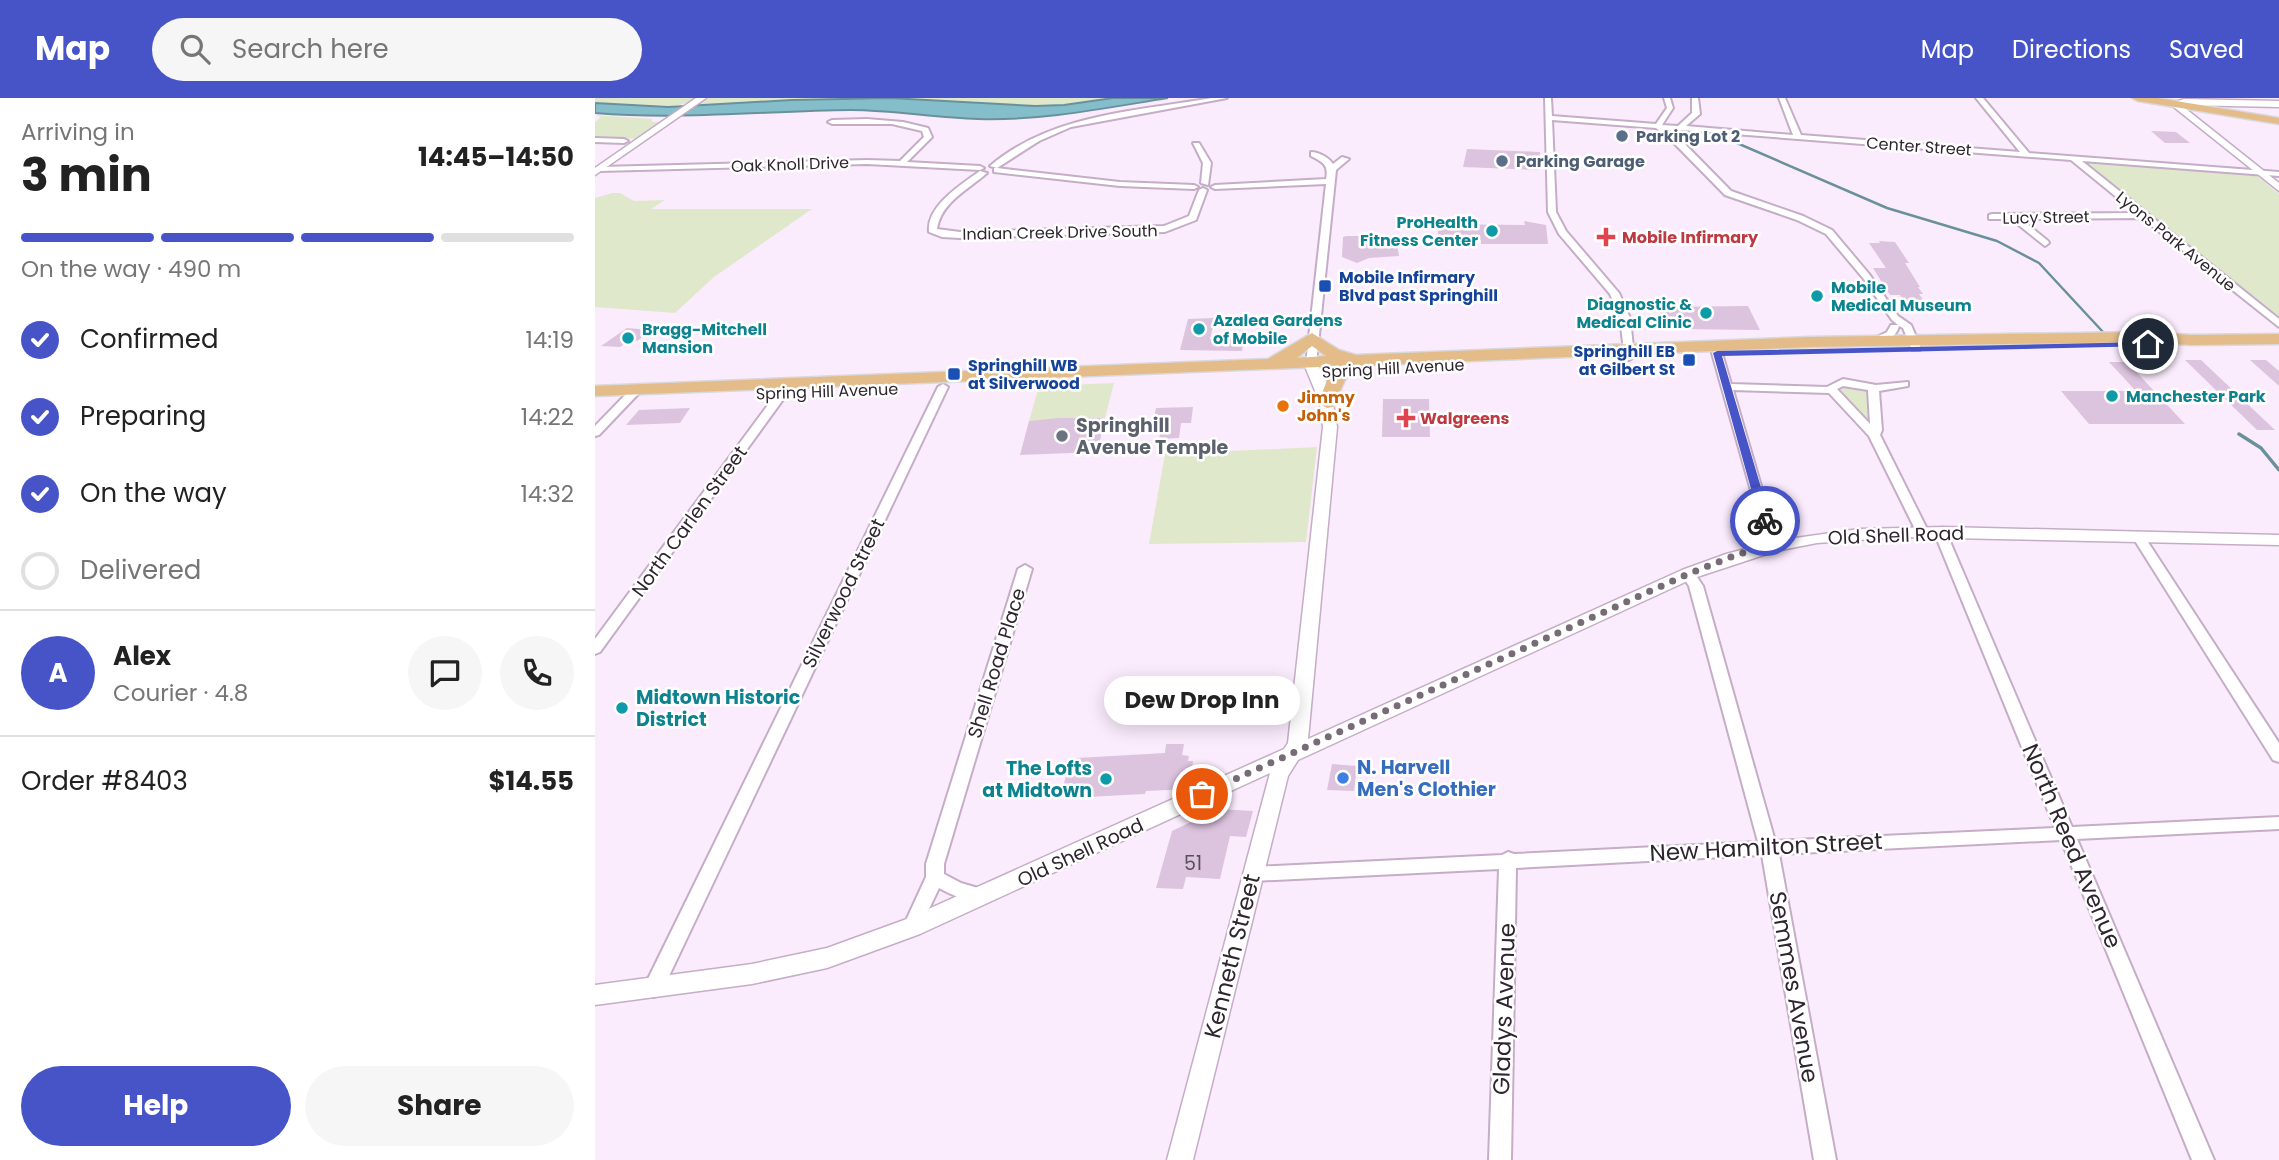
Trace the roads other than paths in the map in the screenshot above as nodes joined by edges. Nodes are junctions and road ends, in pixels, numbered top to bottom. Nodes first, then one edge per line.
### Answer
1 (1224, 98) edge
2 (1548, 98) edge
3 (1667, 98) edge
4 (1695, 98) edge
5 (1782, 98) edge
6 (1979, 98) edge
7 (2138, 98) edge
8 (699, 100) edge
9 (2170, 101) edge
10 (2279, 104) edge
11 (1553, 119) junction
12 (2279, 121) edge
13 (832, 122) dead end
14 (1658, 126) junction
15 (1680, 127) junction
16 (1798, 137) junction
17 (1674, 138) junction
18 (595, 140) edge
19 (624, 141) dead end
20 (1196, 145) dead end
21 (1314, 154) dead end
22 (2027, 155) junction
23 (2072, 158) junction
24 (1345, 159) dead end
25 (903, 162) junction
26 (996, 168) junction
27 (1332, 169) junction
28 (597, 171) edge
29 (981, 171) junction
30 (2260, 173) junction
31 (2279, 174) edge
32 (1330, 181) junction
33 (1204, 186) junction
34 (2279, 188) edge
35 (2143, 215) junction
36 (1992, 217) dead end
37 (2014, 217) junction
38 (2045, 243) dead end
39 (1895, 322) junction
40 (2279, 324) edge
41 (1312, 338) junction
42 (1911, 338) junction
43 (2279, 339) edge
44 (2192, 340) junction
45 (1877, 341) junction
46 (1628, 353) junction
47 (1717, 353) junction
48 (1266, 366) junction
49 (1354, 366) junction
50 (1312, 368) junction
51 (1904, 384) dead end
52 (943, 387) junction
53 (1727, 387) junction
54 (1873, 388) junction
55 (1832, 390) junction
56 (595, 391) edge
57 (783, 392) junction
58 (632, 394) junction
59 (595, 399) edge
60 (1327, 404) junction
61 (595, 433) edge
62 (1874, 435) junction
63 (1921, 531) junction
64 (1940, 532) junction
65 (2138, 536) junction
66 (2276, 541) edge
67 (1772, 544) junction
68 (1025, 569) dead end
69 (1688, 574) junction
70 (595, 649) edge
71 (1290, 755) junction
72 (2279, 756) edge
73 (2279, 823) edge
74 (2066, 832) junction
75 (1769, 847) junction
76 (1508, 859) junction
77 (1252, 874) junction
78 (935, 877) junction
79 (983, 896) junction
80 (912, 927) junction
81 (653, 989) junction
82 (595, 995) edge
83 (1180, 1160) edge
84 (1500, 1160) edge
85 (1825, 1160) edge
86 (2203, 1160) edge

1 - 26 street
2 - 11 street
3 - 14 street
4 - 15 street
5 - 16 street
6 - 22 street
7 - 9 main road
8 - 28 street
9 - 10 street
9 - 12 main road
9 - 30 street
11 - 14 street, Center Street
11 - 46 street
13 - 25 street
14 - 15 street, Center Street
14 - 17 street
15 - 16 street, Center Street
15 - 17 street
16 - 22 street, Center Street
17 - 39 street
18 - 19 street
20 - 33 street
21 - 27 street
22 - 23 street, Center Street
23 - 30 street, Center Street
23 - 35 street, Lyons Park Avenue
24 - 27 street
25 - 28 street, Oak Knoll Drive
25 - 29 street, Oak Knoll Drive
26 - 29 street
26 - 33 street
27 - 32 street
29 - 33 street, Indian Creek Drive South
30 - 31 street, Center Street
30 - 34 street
32 - 33 street
32 - 41 street
35 - 37 street, Lucy Street
35 - 40 street, Lyons Park Avenue
36 - 37 street, Lucy Street
37 - 38 street
39 - 42 street
39 - 45 street
41 - 48 main road
41 - 49 main road
41 - 50 street
42 - 44 main road, Spring Hill Avenue
42 - 44 main road, Spring Hill Avenue
42 - 45 main road, Spring Hill Avenue
42 - 47 main road, Spring Hill Avenue
43 - 44 main road, Spring Hill Avenue
45 - 46 main road, Spring Hill Avenue
46 - 47 main road, Spring Hill Avenue
46 - 49 main road, Spring Hill Avenue
47 - 53 street
48 - 50 main road, Spring Hill Avenue
48 - 58 main road, Spring Hill Avenue
49 - 50 main road, Spring Hill Avenue
49 - 60 main road
50 - 52 main road, Spring Hill Avenue
50 - 60 street
51 - 54 street
52 - 57 main road, Spring Hill Avenue
52 - 81 street, Silverwood Street
53 - 55 street
53 - 67 street
54 - 55 street
54 - 62 street
55 - 62 street
56 - 58 main road, Spring Hill Avenue
57 - 58 main road, Spring Hill Avenue
57 - 70 street, North Carlen Street
58 - 59 main road, Spring Hill Avenue
58 - 61 street
60 - 71 street, Kenneth Street
62 - 63 street
63 - 64 street, Old Shell Road
63 - 67 street, Old Shell Road
64 - 65 street, Old Shell Road
64 - 74 street, North Reed Avenue
65 - 66 street, Old Shell Road
65 - 72 street
67 - 69 street, Old Shell Road
68 - 78 street, Shell Road Place
69 - 71 street, Old Shell Road
69 - 75 street, Semmes Avenue
71 - 77 street, Kenneth Street
71 - 79 street, Old Shell Road
73 - 74 street, New Hamilton Street
74 - 75 street, New Hamilton Street
74 - 86 street, North Reed Avenue
75 - 76 street, New Hamilton Street
75 - 85 street, Semmes Avenue
76 - 77 street, New Hamilton Street
76 - 84 street, Gladys Avenue
77 - 83 street, Kenneth Street
78 - 79 street
78 - 80 street, Shell Road Place
79 - 80 street, Old Shell Road
80 - 81 street, Old Shell Road
81 - 82 street, Old Shell Road

